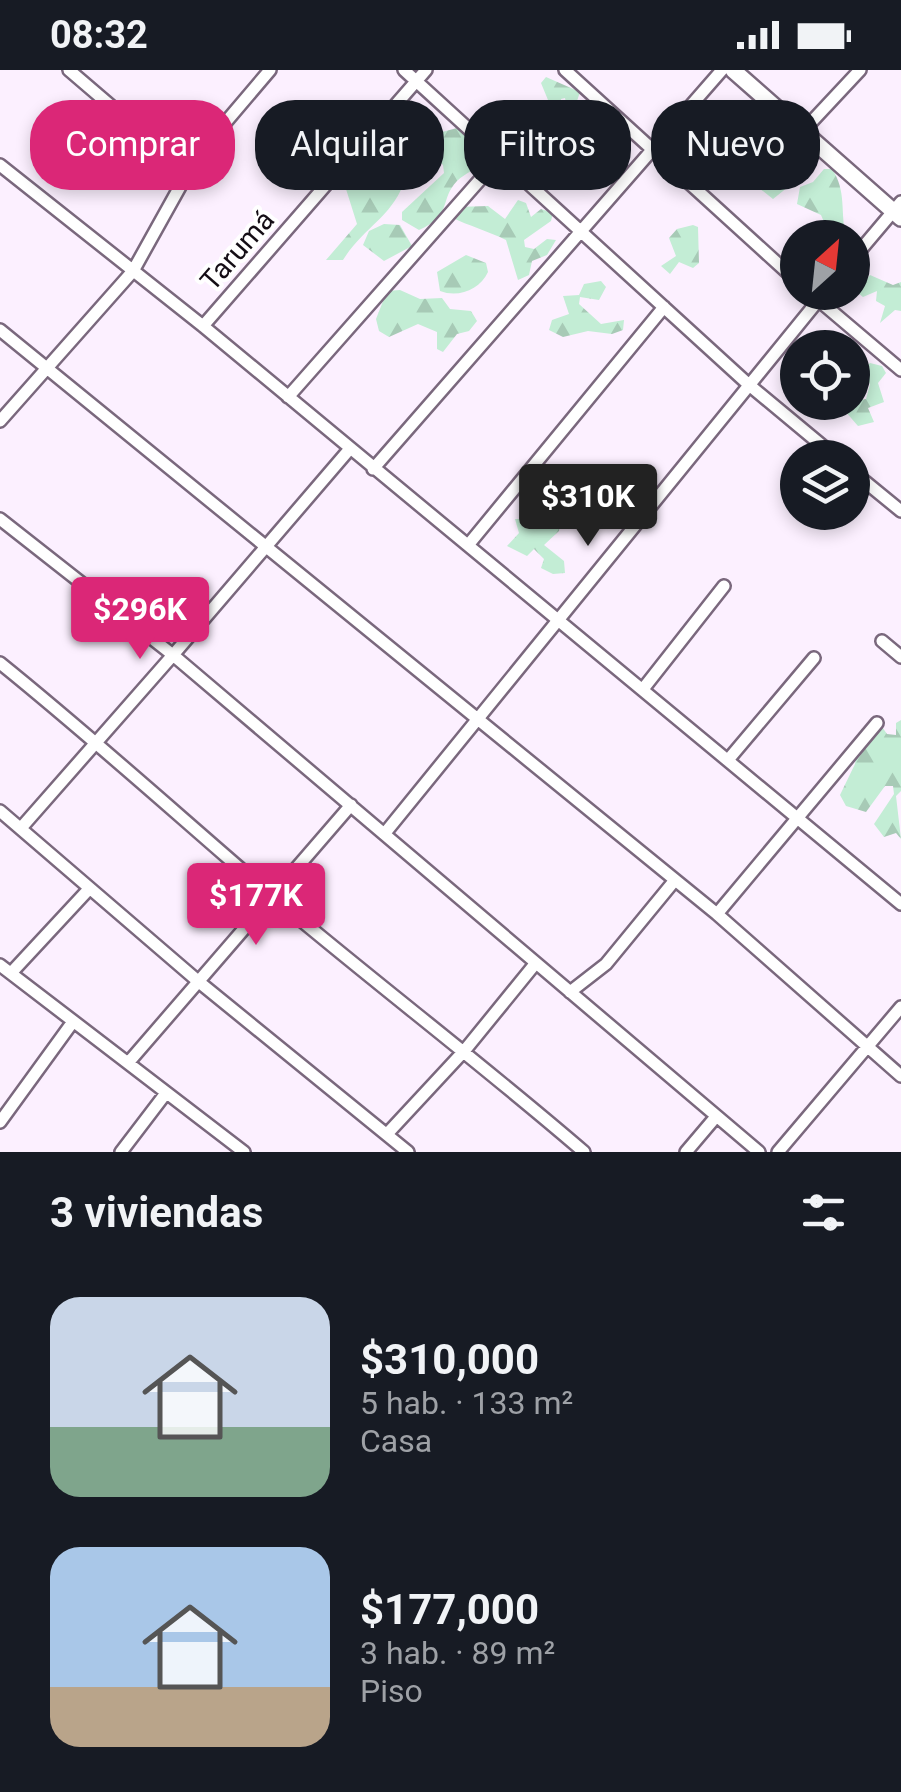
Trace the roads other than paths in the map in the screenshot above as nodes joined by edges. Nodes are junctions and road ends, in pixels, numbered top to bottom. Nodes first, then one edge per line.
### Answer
1 (70, 70) edge
2 (270, 70) edge
3 (404, 70) edge
4 (426, 70) edge
5 (565, 70) edge
6 (722, 70) edge
7 (734, 70) edge
8 (860, 70) edge
9 (417, 82) junction
10 (105, 100) edge
11 (696, 100) edge
12 (768, 100) edge
13 (235, 114) edge
14 (820, 114) edge
15 (464, 124) edge
16 (820, 145) edge
17 (651, 152) joint
18 (0, 164) edge
19 (178, 190) edge
20 (471, 190) edge
21 (537, 190) edge
22 (694, 190) edge
23 (898, 211) edge
24 (584, 232) junction
25 (870, 241) edge
26 (780, 266) edge
27 (133, 271) junction
28 (664, 307) junction
29 (806, 310) edge
30 (835, 310) edge
31 (204, 326) junction
32 (0, 330) edge
33 (48, 370) junction
34 (901, 370) edge
35 (748, 384) junction
36 (288, 397) junction
37 (0, 421) edge
38 (815, 440) edge
39 (348, 450) junction
40 (373, 469) junction
41 (870, 486) edge
42 (901, 512) edge
43 (0, 519) edge
44 (469, 544) junction
45 (267, 550) junction
46 (724, 586) dead end
47 (558, 619) junction
48 (882, 641) dead end
49 (173, 656) junction
50 (901, 657) edge
51 (814, 658) dead end
52 (0, 663) edge
53 (643, 689) junction
54 (479, 722) junction
55 (877, 724) dead end
56 (96, 740) junction
57 (728, 760) junction
58 (351, 805) junction
59 (0, 811) edge
60 (799, 822) junction
61 (21, 828) junction
62 (385, 834) junction
63 (675, 880) junction
64 (89, 889) junction
65 (274, 897) junction
66 (901, 904) edge
67 (717, 914) junction
68 (535, 964) junction
69 (6, 969) edge
70 (198, 982) junction
71 (570, 992) junction
72 (901, 1006) edge
73 (72, 1023) junction
74 (867, 1047) junction
75 (465, 1050) junction
76 (128, 1063) junction
77 (901, 1076) edge
78 (166, 1094) junction
79 (714, 1118) junction
80 (0, 1122) edge
81 (386, 1134) junction
82 (121, 1152) edge
83 (244, 1152) edge
84 (408, 1152) edge
85 (584, 1152) edge
86 (686, 1152) edge
87 (758, 1152) edge
88 (778, 1152) edge

1 - 10 street
2 - 13 street
3 - 9 street
4 - 9 street, Tarumá
5 - 17 street
6 - 11 street
7 - 12 street
8 - 14 street
9 - 15 street
9 - 31 street, Tarumá
16 - 23 street
17 - 24 street
18 - 27 street
19 - 27 street
20 - 36 street
21 - 24 street
22 - 26 street
23 - 25 street
24 - 28 street
24 - 40 street
27 - 31 street
27 - 33 street
28 - 35 street
28 - 44 street
29 - 35 street
30 - 34 street
31 - 36 street
32 - 33 street
33 - 37 street
33 - 45 street
35 - 38 street
35 - 47 street
36 - 39 street
39 - 40 street
39 - 45 street
40 - 44 street
41 - 42 street
43 - 49 street
44 - 47 street
45 - 49 street
45 - 54 street
46 - 53 street
47 - 53 street
47 - 54 street
48 - 50 street
49 - 56 street
49 - 58 street
51 - 57 street
52 - 56 street
53 - 57 street
54 - 62 street
54 - 63 street
55 - 60 street
56 - 61 street
56 - 65 street
57 - 60 street
58 - 62 street
58 - 65 street
59 - 61 street
60 - 66 street
60 - 67 street
61 - 64 street
62 - 68 street
63 - 67 street
63 - 71 street
64 - 69 street
64 - 70 street
65 - 70 street
65 - 75 street
67 - 74 street
68 - 71 street
68 - 75 street
69 - 73 street
70 - 76 street
70 - 81 street
71 - 79 street
72 - 74 street
73 - 76 street
73 - 80 street
74 - 77 street
74 - 88 street
75 - 81 street
75 - 85 street
76 - 78 street
78 - 82 street
78 - 83 street
79 - 86 street
79 - 87 street
81 - 84 street

